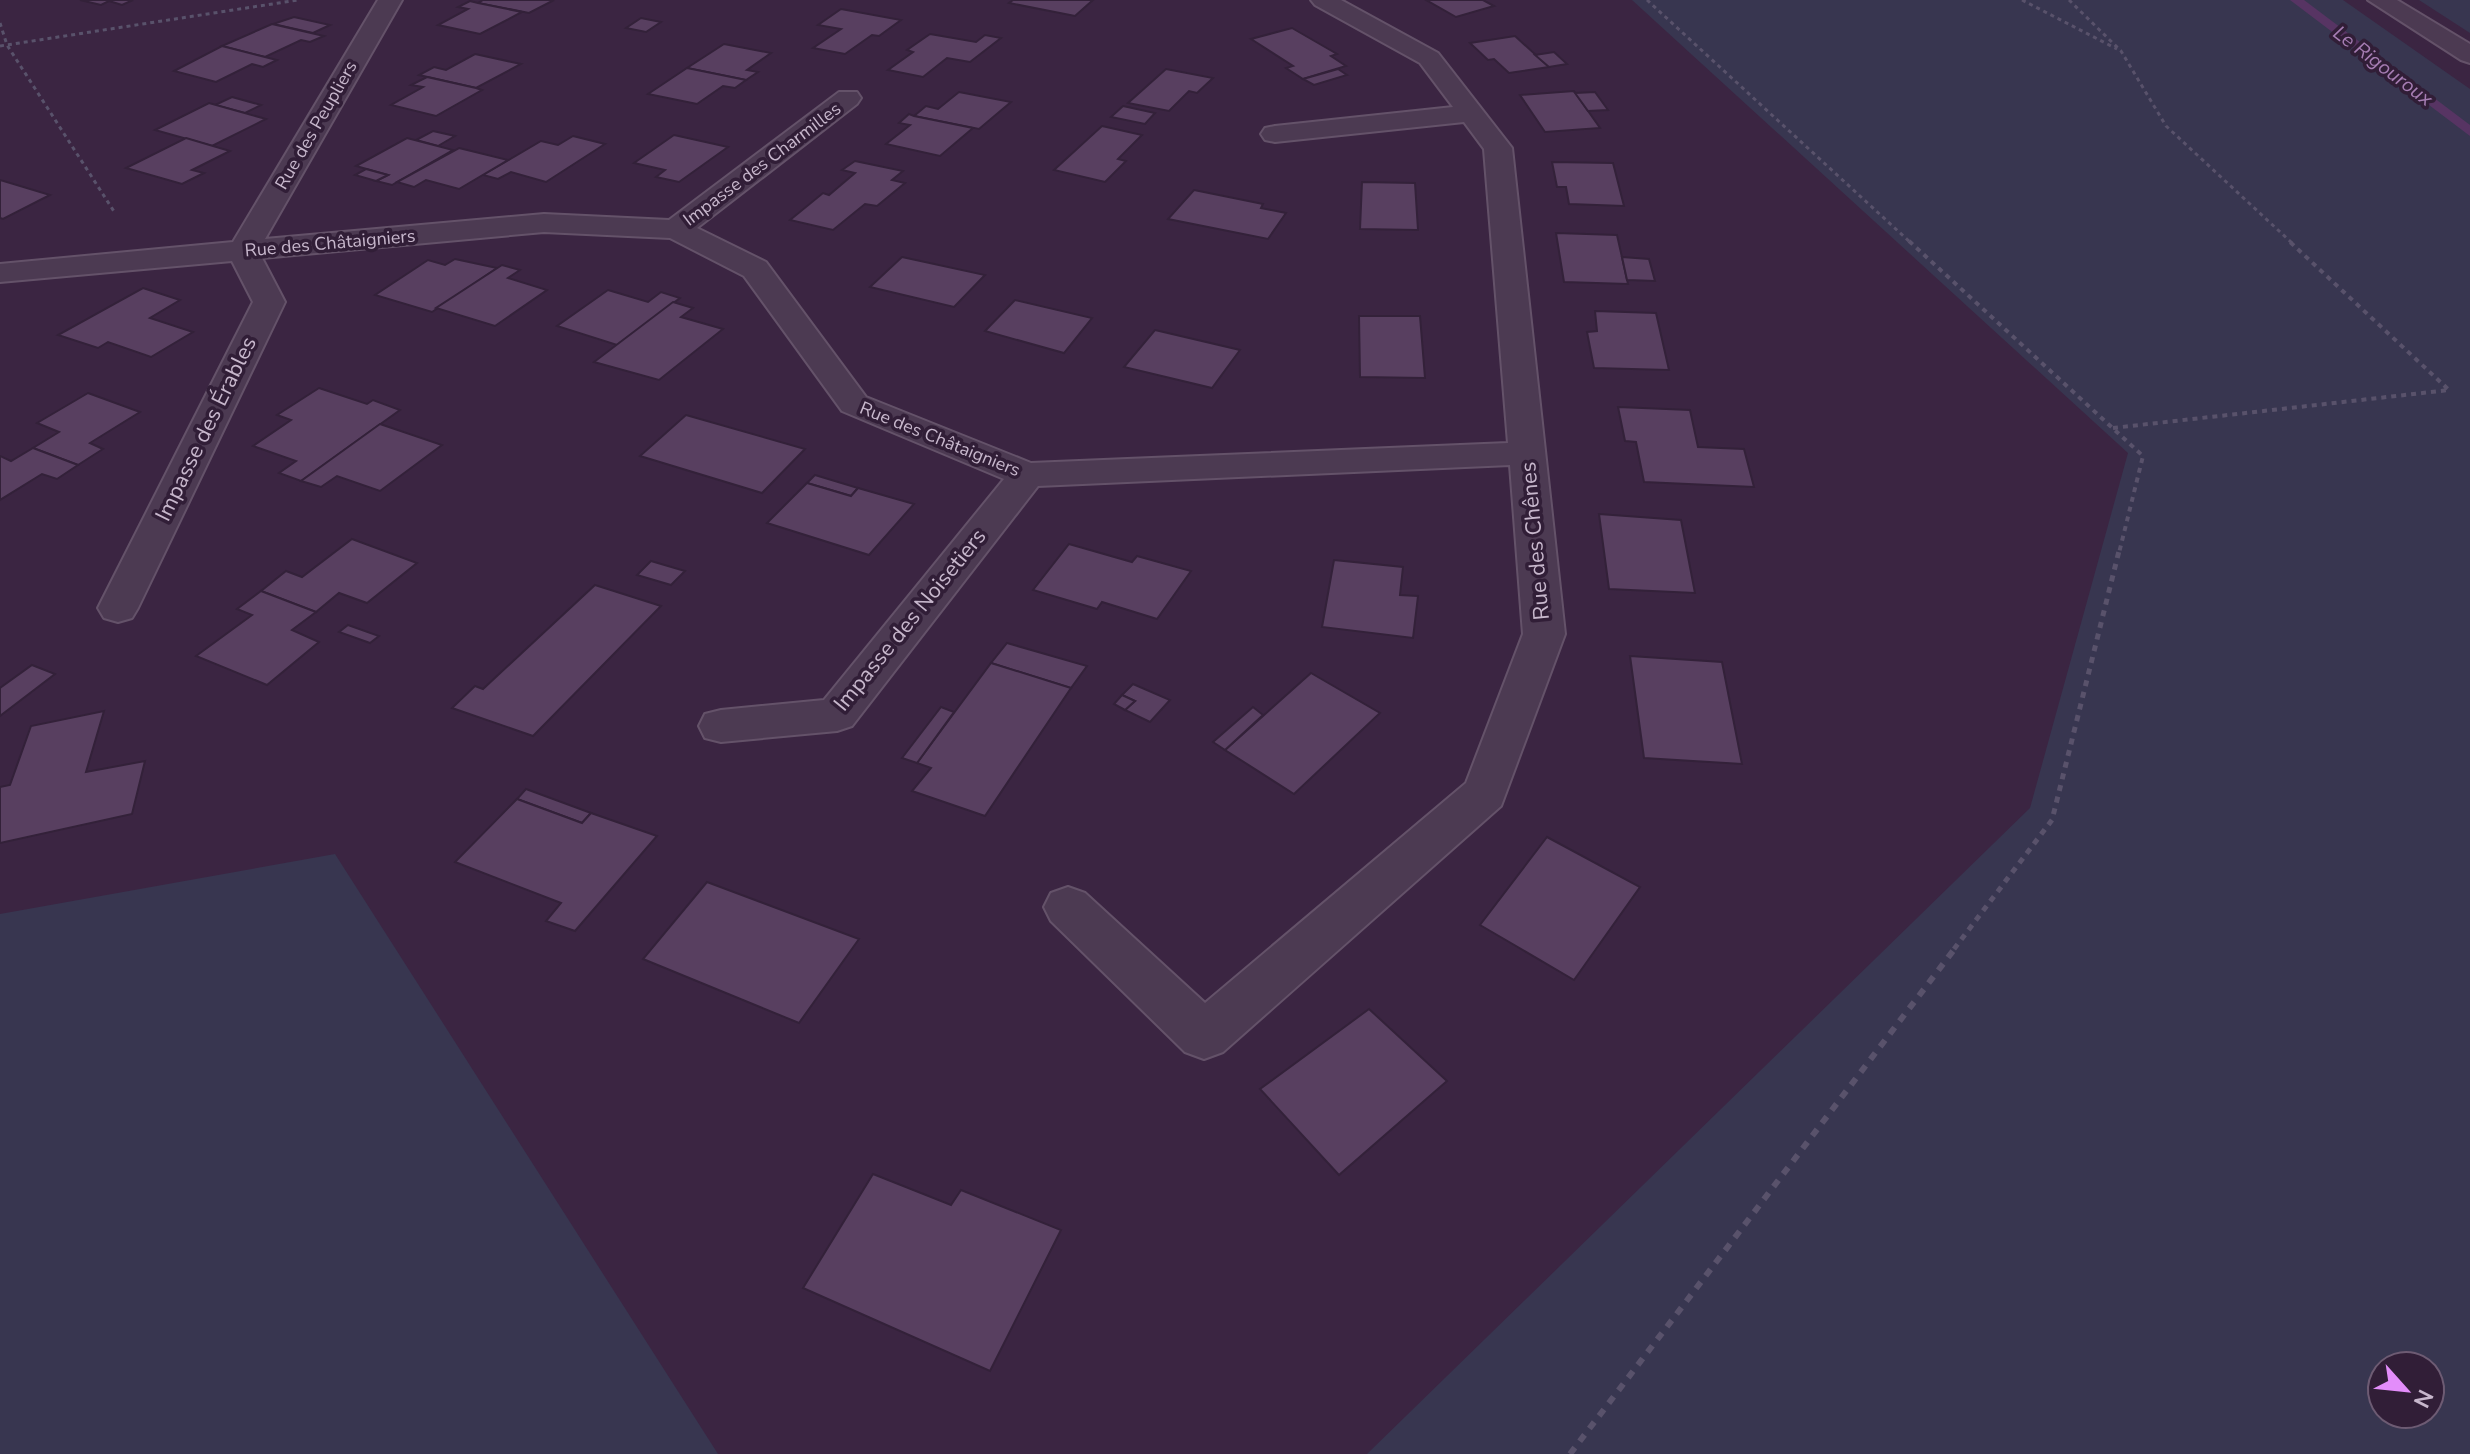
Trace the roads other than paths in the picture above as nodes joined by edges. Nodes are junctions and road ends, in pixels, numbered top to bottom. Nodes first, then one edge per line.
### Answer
1 (390, 0) edge
2 (1323, 0) edge
3 (2380, 0) edge
4 (2470, 55) edge
5 (848, 98) dead end
6 (1471, 113) junction
7 (1275, 134) dead end
8 (676, 229) junction
9 (243, 251) junction
10 (0, 273) edge
11 (1527, 453) junction
12 (1027, 475) junction
13 (118, 608) dead end
14 (721, 726) dead end
15 (1068, 907) dead end

1 - 9 street, Rue des Peupliers
2 - 6 street, Rue des Chênes
3 - 4 street
5 - 8 street, Impasse des Charmilles
6 - 7 street
6 - 11 street, Rue des Chênes
8 - 9 street, Rue des Châtaigniers
8 - 12 street, Rue des Châtaigniers
9 - 10 street, Rue des Châtaigniers
9 - 13 street, Impasse des Érables
11 - 12 street, Rue des Châtaigniers
11 - 15 street, Rue des Chênes
12 - 14 street, Impasse des Noisetiers

